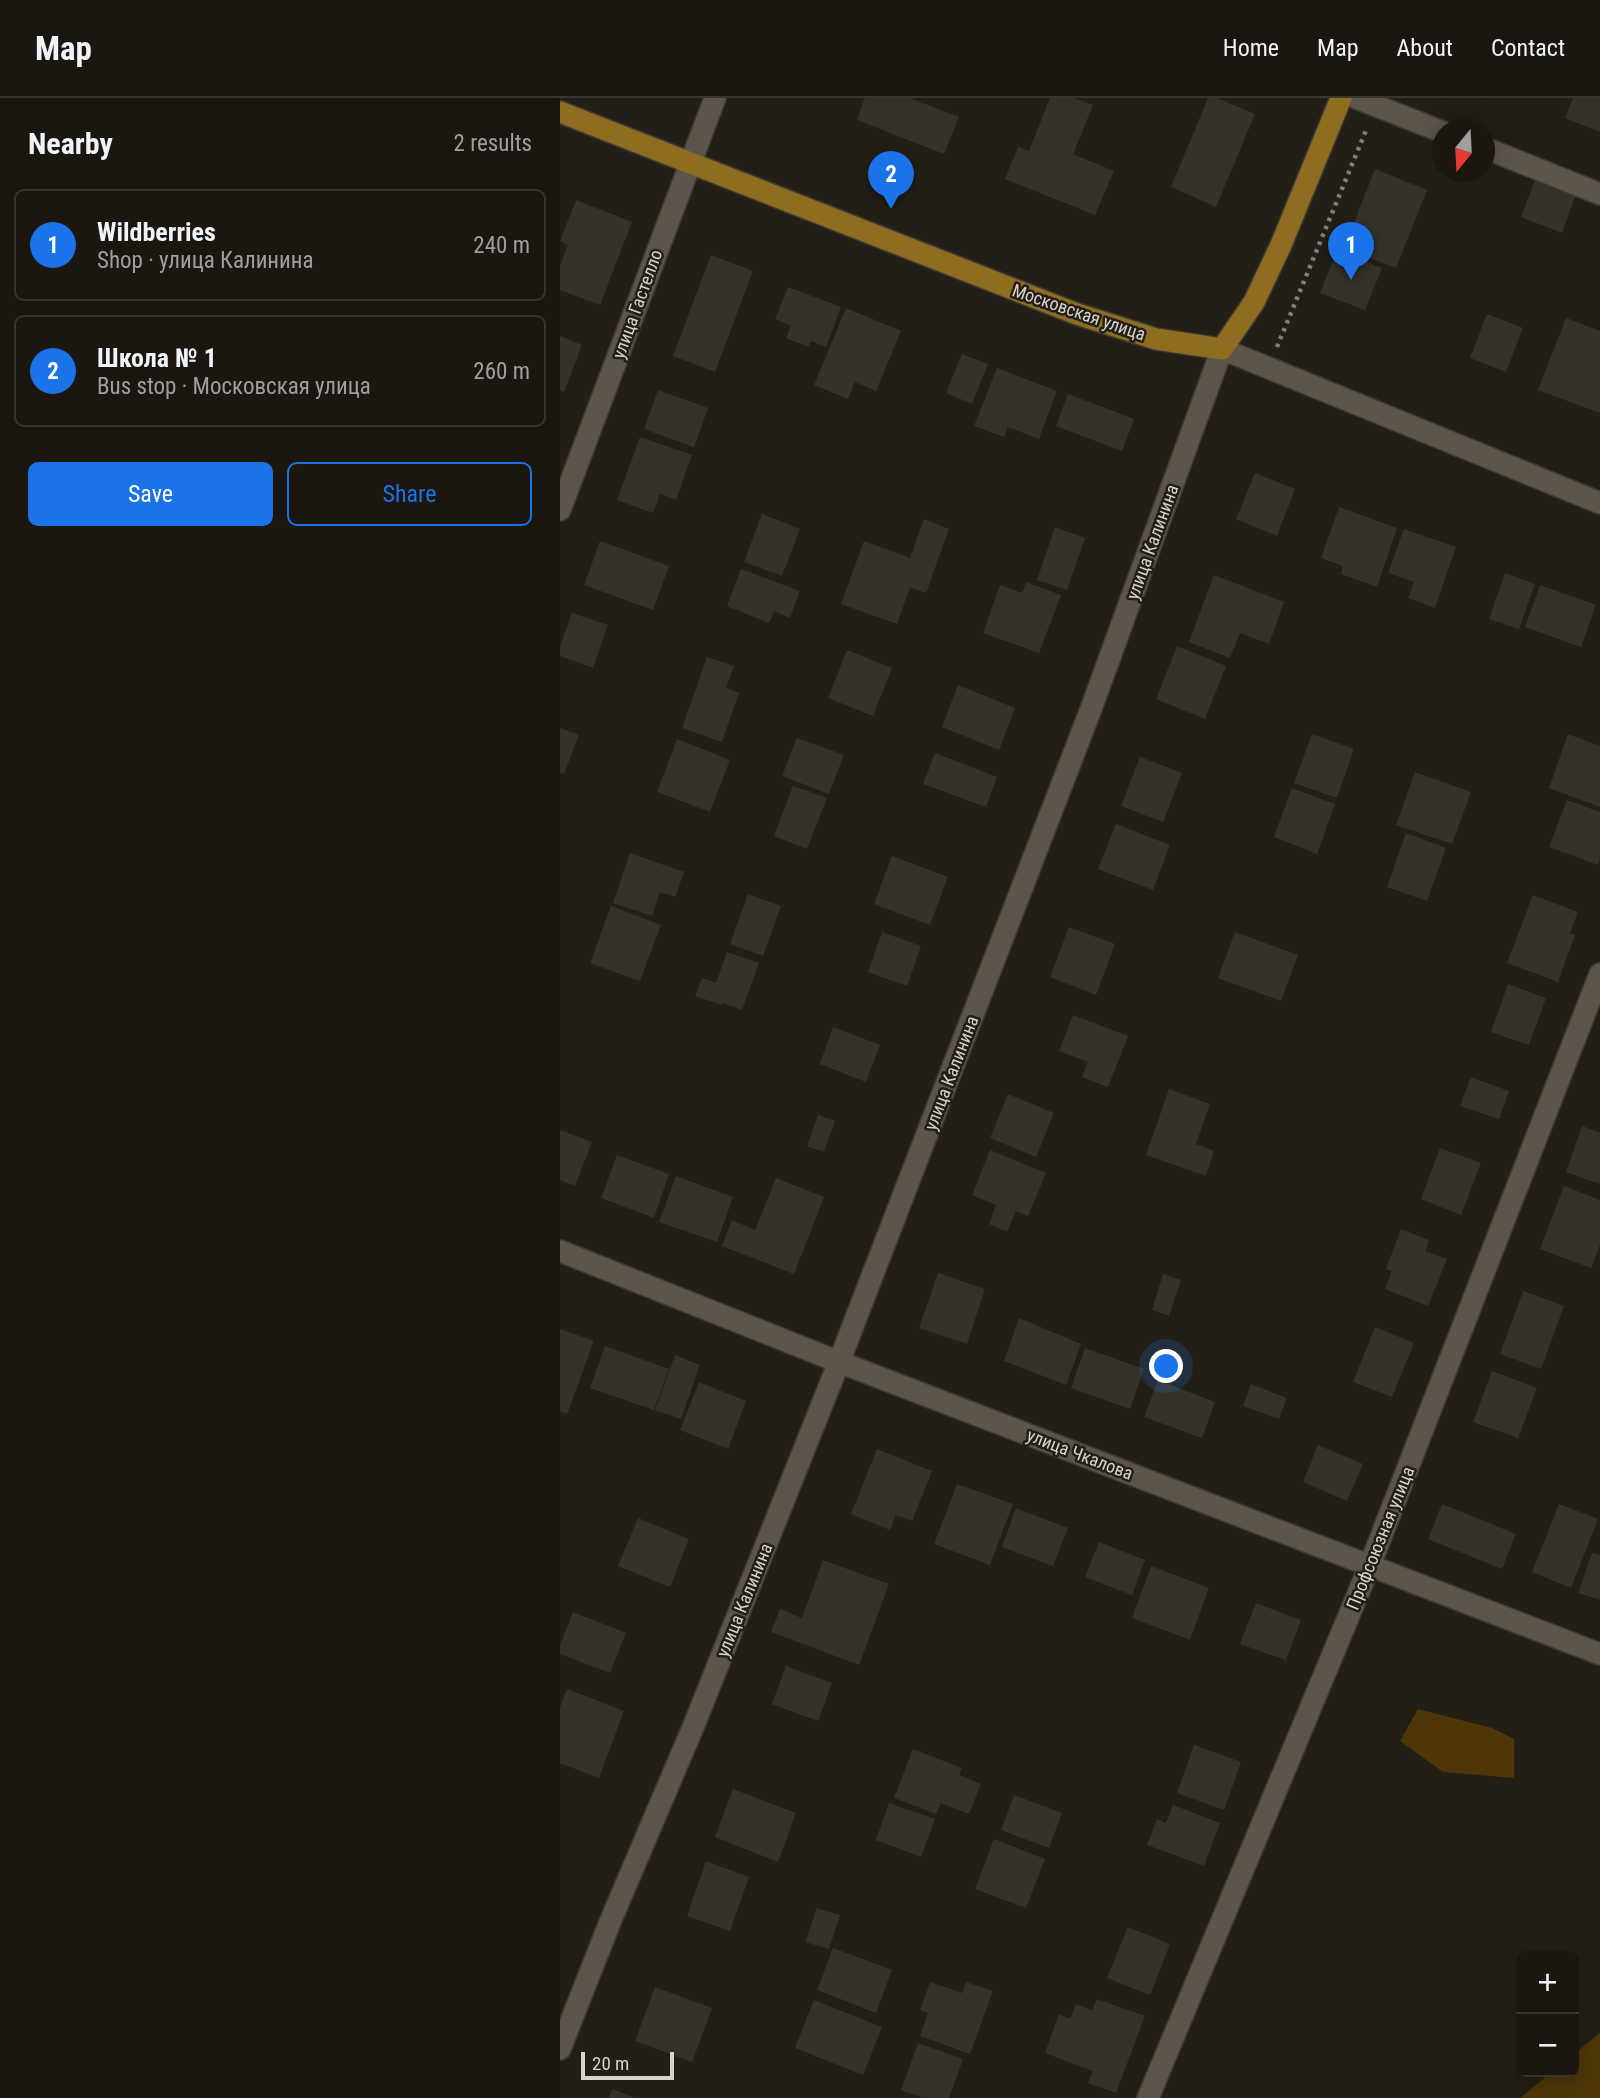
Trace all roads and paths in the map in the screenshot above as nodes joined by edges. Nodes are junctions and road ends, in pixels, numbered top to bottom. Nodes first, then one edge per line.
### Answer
1 (715, 98) edge
2 (1341, 98) edge
3 (1356, 98) edge
4 (1376, 106) junction
5 (560, 112) edge
6 (1432, 128) edge
7 (1495, 152) edge
8 (690, 163) junction
9 (1600, 194) edge
10 (1222, 349) junction
11 (1269, 368) junction
12 (1600, 503) edge
13 (560, 510) edge
14 (1600, 974) edge
15 (560, 1251) edge
16 (839, 1362) junction
17 (1370, 1565) junction
18 (1600, 1654) edge
19 (560, 2049) edge
20 (1148, 2098) edge

1 - 8 street, улица Гастелло
2 - 10 main road, улица Калинина
3 - 4 street
4 - 6 street
4 - 11 path
5 - 8 main road, Московская улица
7 - 9 street
8 - 10 main road, Московская улица
8 - 13 street, улица Гастелло
10 - 11 street, Московская улица
10 - 16 street, улица Калинина
11 - 12 street, Московская улица
14 - 17 street, Профсоюзная улица
15 - 16 street, улица Чкалова
16 - 17 street, улица Чкалова
16 - 19 street, улица Калинина
17 - 18 street, улица Чкалова
17 - 20 street, Профсоюзная улица

